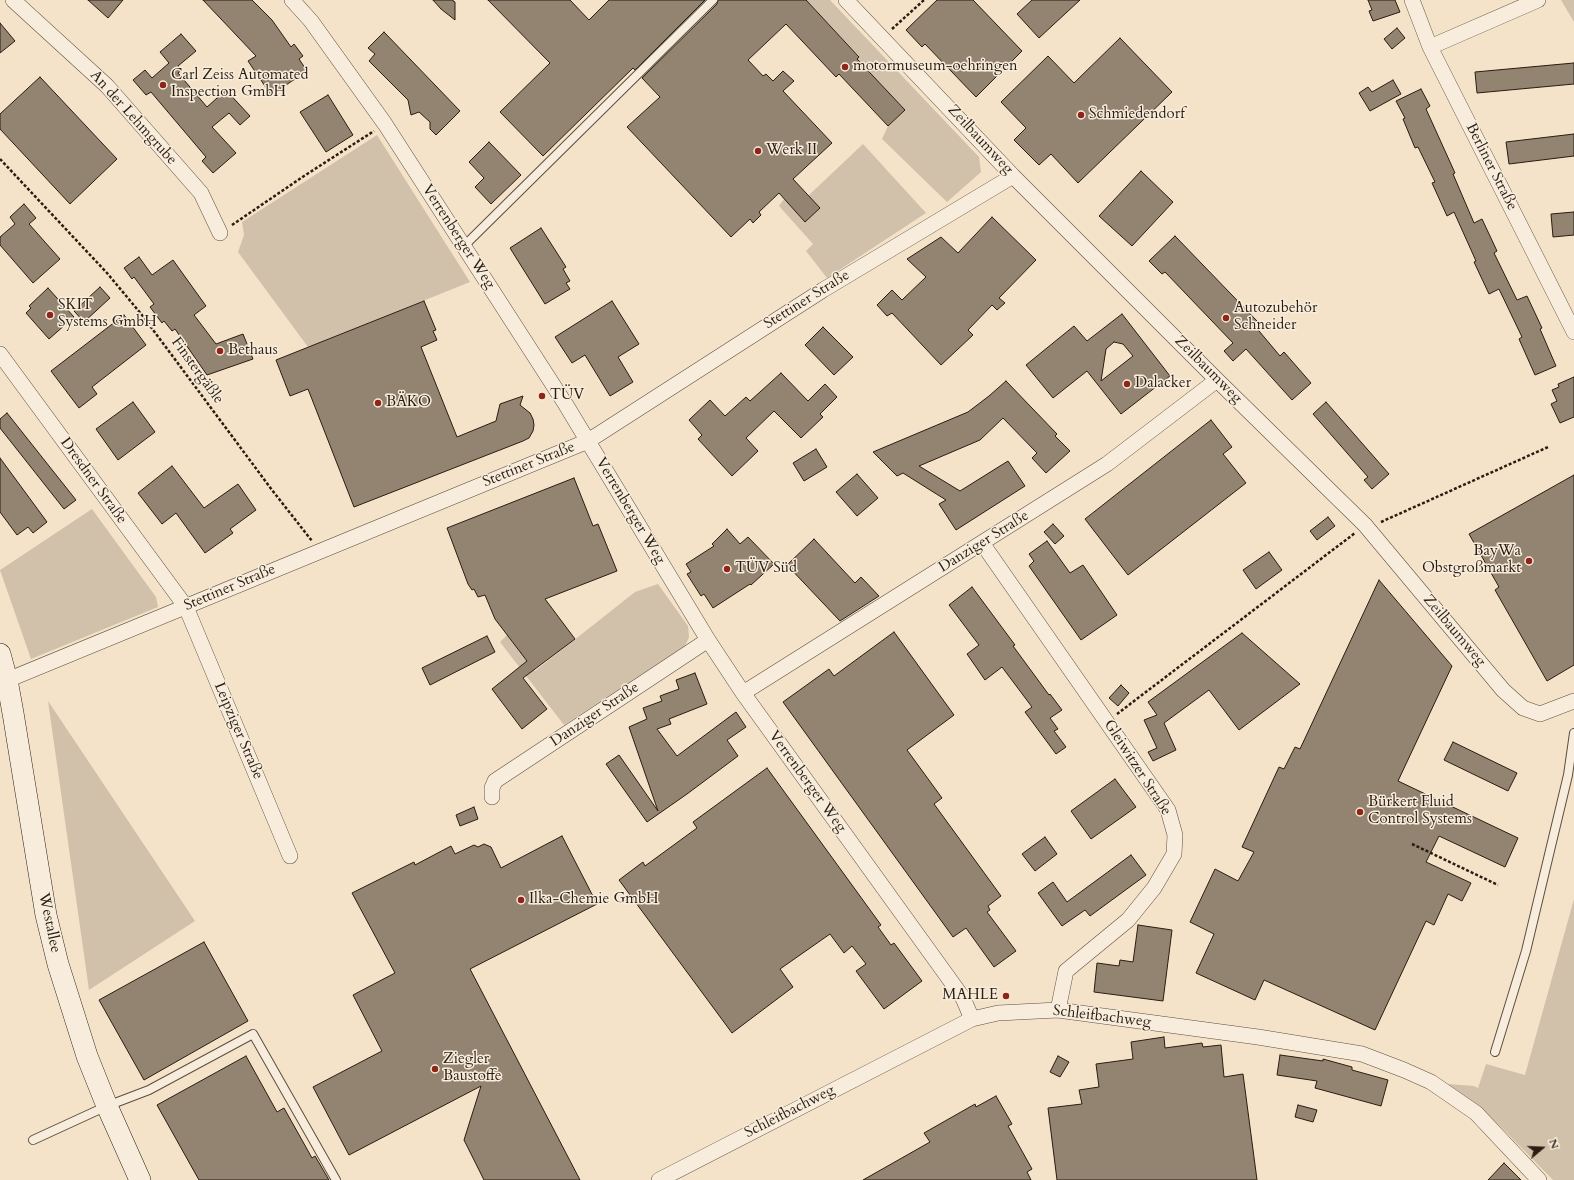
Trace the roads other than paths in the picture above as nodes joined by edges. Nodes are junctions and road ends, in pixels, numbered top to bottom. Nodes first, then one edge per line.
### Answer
1 (13, 0) edge
2 (292, 0) edge
3 (713, 0) edge
4 (846, 0) edge
5 (1412, 0) edge
6 (1538, 0) edge
7 (1430, 47) junction
8 (1014, 176) junction
9 (220, 233) road end
10 (464, 246) junction
11 (1574, 332) edge
12 (0, 354) edge
13 (1217, 380) junction
14 (588, 441) junction
15 (982, 543) junction
16 (186, 607) junction
17 (708, 640) junction
18 (0, 654) edge
19 (4, 682) edge
20 (743, 693) junction
21 (1574, 701) edge
22 (1574, 733) edge
23 (492, 797) dead end
24 (290, 856) dead end
25 (1058, 1010) junction
26 (972, 1019) junction
27 (1495, 1052) dead end
28 (107, 1106) junction
29 (33, 1140) dead end
30 (140, 1180) edge
31 (336, 1180) edge
32 (659, 1180) edge
33 (1539, 1180) edge

1 - 9 street, An der Lehmgrube
2 - 10 street, Verrenberger Weg
3 - 10 lane
4 - 8 street, Zeilbaumweg
5 - 7 street, Berliner Straße
6 - 7 street
7 - 11 street, Berliner Straße
8 - 13 street, Zeilbaumweg
8 - 14 street, Stettiner Straße
10 - 14 street, Verrenberger Weg
12 - 16 street, Dresdner Straße
13 - 15 street, Danziger Straße
13 - 21 street, Zeilbaumweg
14 - 16 street, Stettiner Straße
14 - 17 street, Verrenberger Weg
15 - 20 street, Danziger Straße
15 - 25 street, Gleiwitzer Straße
16 - 19 street, Stettiner Straße
16 - 24 street, Leipziger Straße
17 - 20 street, Verrenberger Weg
17 - 23 street, Danziger Straße
18 - 19 main road, Westallee
19 - 28 main road, Westallee
20 - 26 street, Verrenberger Weg
22 - 27 lane
25 - 26 street, Schleifbachweg
25 - 33 street, Schleifbachweg
26 - 32 street, Schleifbachweg
28 - 29 lane
28 - 30 main road, Westallee
28 - 31 lane

